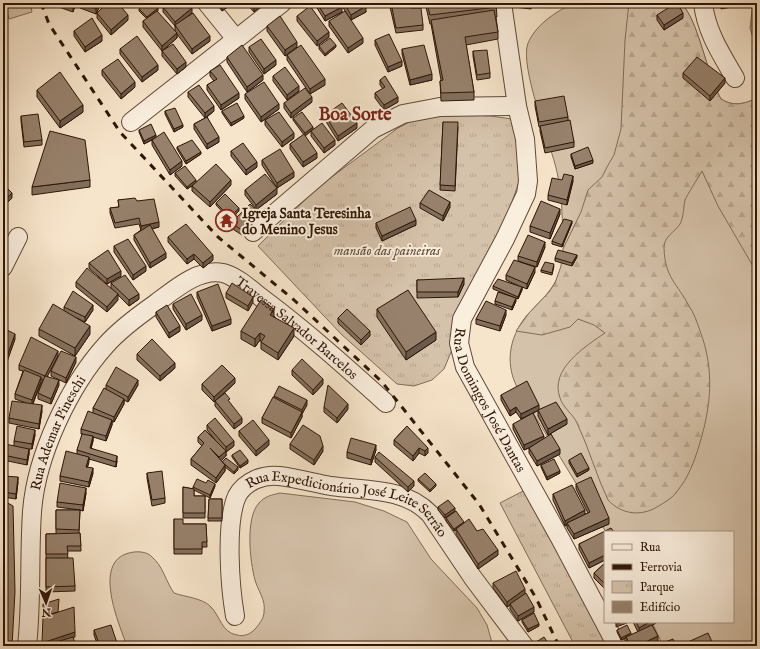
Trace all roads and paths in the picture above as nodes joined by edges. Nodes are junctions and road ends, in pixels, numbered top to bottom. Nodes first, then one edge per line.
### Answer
1 (207, 3) edge
2 (282, 3) edge
3 (502, 3) edge
4 (703, 3) edge
5 (236, 39) junction
6 (735, 78) dead end
7 (517, 106) junction
8 (131, 122) dead end
9 (253, 232) dead end
10 (18, 237) dead end
11 (3, 267) edge
12 (198, 275) joint
13 (386, 403) dead end
14 (236, 616) dead end
15 (604, 623) edge
16 (604, 623) edge
17 (27, 646) edge
18 (524, 646) edge
19 (616, 646) edge

1 - 5 street
2 - 5 street
3 - 7 street, Rua Domingos José Dantas
4 - 6 street
5 - 8 street
7 - 9 street
7 - 16 street, Rua Domingos José Dantas
10 - 11 street
12 - 13 street, Travessa Salvador Barcelos
12 - 17 street, Rua Ademar Pineschi
14 - 18 street, Rua Expedicionário José Leite Serrão
15 - 19 street, Rua Domingos José Dantas

